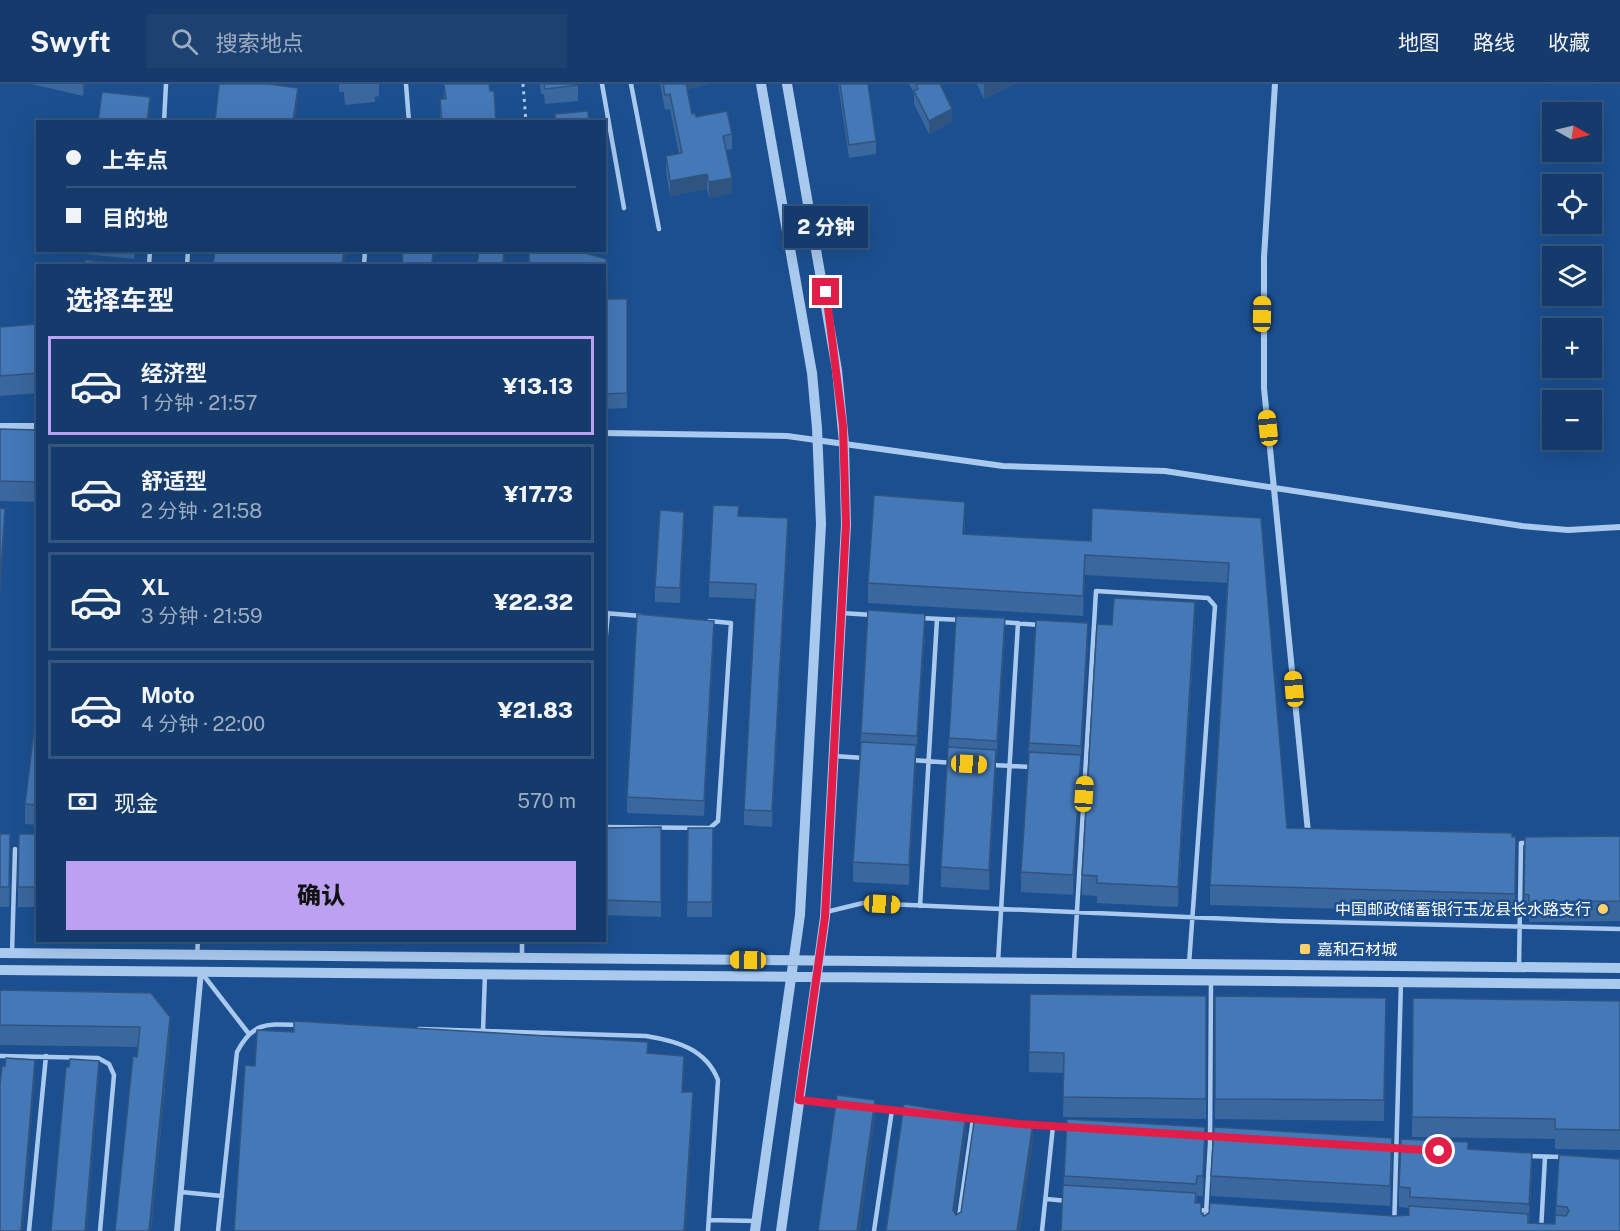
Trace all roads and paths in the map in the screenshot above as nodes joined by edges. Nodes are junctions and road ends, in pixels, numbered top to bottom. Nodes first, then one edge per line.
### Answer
1 (166, 84) edge
2 (406, 84) edge
3 (524, 84) edge
4 (602, 84) edge
5 (631, 84) edge
6 (761, 84) edge
7 (787, 84) edge
8 (1275, 84) edge
9 (164, 120) edge
10 (409, 120) edge
11 (526, 120) edge
12 (624, 208) dead end
13 (658, 229) dead end
14 (0, 426) edge
15 (36, 426) edge
16 (606, 433) edge
17 (818, 439) junction
18 (844, 443) junction
19 (1274, 487) junction
20 (1620, 527) edge
21 (606, 613) edge
22 (842, 613) junction
23 (878, 615) edge
24 (652, 617) edge
25 (913, 617) edge
26 (937, 619) junction
27 (698, 620) edge
28 (972, 621) edge
29 (995, 622) edge
30 (1018, 623) junction
31 (1051, 625) edge
32 (1083, 627) edge
33 (1094, 628) junction
34 (834, 756) junction
35 (870, 758) edge
36 (905, 760) edge
37 (929, 762) junction
38 (963, 764) edge
39 (987, 765) edge
40 (1010, 766) junction
41 (1042, 768) edge
42 (1074, 770) edge
43 (1085, 771) junction
44 (606, 827) edge
45 (1308, 832) edge
46 (1532, 843) edge
47 (7, 848) edge
48 (15, 849) junction
49 (26, 849) edge
50 (920, 906) junction
51 (1001, 909) junction
52 (825, 912) junction
53 (1076, 912) junction
54 (1192, 918) junction
55 (1520, 927) junction
56 (1620, 929) edge
57 (198, 942) edge
58 (522, 942) edge
59 (0, 953) edge
60 (12, 953) junction
61 (197, 955) junction
62 (522, 957) junction
63 (794, 960) junction
64 (819, 960) junction
65 (998, 962) junction
66 (1074, 963) junction
67 (1189, 964) junction
68 (1519, 967) junction
69 (1620, 968) edge
70 (0, 970) edge
71 (201, 972) junction
72 (485, 974) junction
73 (791, 977) junction
74 (817, 977) junction
75 (1211, 981) junction
76 (1401, 982) junction
77 (1620, 984) edge
78 (310, 1025) edge
79 (414, 1028) edge
80 (483, 1031) junction
81 (249, 1034) junction
82 (0, 1056) edge
83 (46, 1056) junction
84 (799, 1100) junction
85 (845, 1105) edge
86 (868, 1108) edge
87 (892, 1110) junction
88 (915, 1112) edge
89 (950, 1116) edge
90 (973, 1119) junction
91 (985, 1120) edge
92 (1020, 1124) edge
93 (1053, 1126) junction
94 (1076, 1127) edge
95 (1189, 1134) edge
96 (1210, 1135) junction
97 (1222, 1136) edge
98 (1386, 1147) edge
99 (1398, 1148) junction
100 (1409, 1149) edge
101 (1522, 1156) edge
102 (1545, 1157) junction
103 (1567, 1157) edge
104 (181, 1192) junction
105 (222, 1196) junction
106 (1046, 1199) junction
107 (1080, 1202) edge
108 (1184, 1209) edge
109 (1206, 1211) junction
110 (1218, 1211) edge
111 (709, 1220) junction
112 (958, 1220) edge
113 (1383, 1221) edge
114 (1395, 1221) junction
115 (1406, 1222) edge
116 (756, 1226) edge
117 (1530, 1229) edge
118 (1541, 1230) edge
119 (1553, 1230) edge
120 (29, 1231) edge
121 (100, 1231) edge
122 (177, 1231) edge
123 (218, 1231) edge
124 (708, 1231) edge
125 (781, 1231) edge
126 (874, 1231) edge
127 (1042, 1231) edge
128 (1205, 1231) edge
129 (1394, 1231) edge

1 - 9 lane
2 - 10 lane
3 - 11 path
4 - 12 lane
5 - 13 lane
6 - 17 street
7 - 18 street
8 - 19 street
14 - 15 street
16 - 17 street
17 - 18 street
17 - 63 street
18 - 19 street
18 - 22 street
19 - 20 street
19 - 45 street
21 - 24 lane
22 - 23 lane
22 - 34 street
25 - 26 lane
26 - 28 lane
26 - 37 lane
27 - 44 lane
29 - 30 lane
30 - 31 lane
30 - 40 lane
32 - 33 lane
33 - 43 lane
33 - 54 lane
34 - 35 lane
34 - 52 street
36 - 37 lane
37 - 38 lane
37 - 50 lane
39 - 40 lane
40 - 41 lane
40 - 51 lane
42 - 43 lane
43 - 53 lane
46 - 55 lane
47 - 48 lane
48 - 49 lane
48 - 60 lane
50 - 51 lane
50 - 52 lane
51 - 53 lane
51 - 65 lane
52 - 64 street
53 - 54 lane
53 - 66 lane
54 - 55 lane
54 - 67 lane
55 - 56 lane
55 - 68 lane
57 - 61 lane
58 - 62 lane
59 - 60 street
60 - 61 street
61 - 62 street
62 - 63 street
63 - 64 street
63 - 73 street
64 - 65 street
64 - 74 street
65 - 66 street
66 - 67 street
67 - 68 street
68 - 69 street
70 - 71 street
71 - 72 street
71 - 81 lane
71 - 104 street
72 - 73 street
72 - 80 lane
73 - 74 street
73 - 116 street
74 - 75 street
74 - 84 street
75 - 76 street
75 - 96 lane
76 - 77 street
76 - 99 lane
78 - 81 lane
79 - 80 lane
80 - 111 lane
81 - 105 lane
82 - 83 lane
83 - 120 lane
83 - 121 lane
84 - 85 lane
84 - 125 street
86 - 87 lane
87 - 88 lane
87 - 126 lane
89 - 90 lane
90 - 91 lane
90 - 112 lane
92 - 93 lane
93 - 94 lane
93 - 106 lane
95 - 96 lane
96 - 97 lane
96 - 109 lane
98 - 99 lane
99 - 100 lane
99 - 114 lane
101 - 102 lane
102 - 103 lane
102 - 118 lane
104 - 105 lane
104 - 122 street
105 - 123 lane
106 - 107 lane
106 - 127 lane
108 - 109 lane
109 - 110 lane
109 - 128 lane
111 - 116 lane
111 - 124 lane
113 - 114 lane
114 - 115 lane
114 - 129 lane
117 - 118 lane
118 - 119 lane

